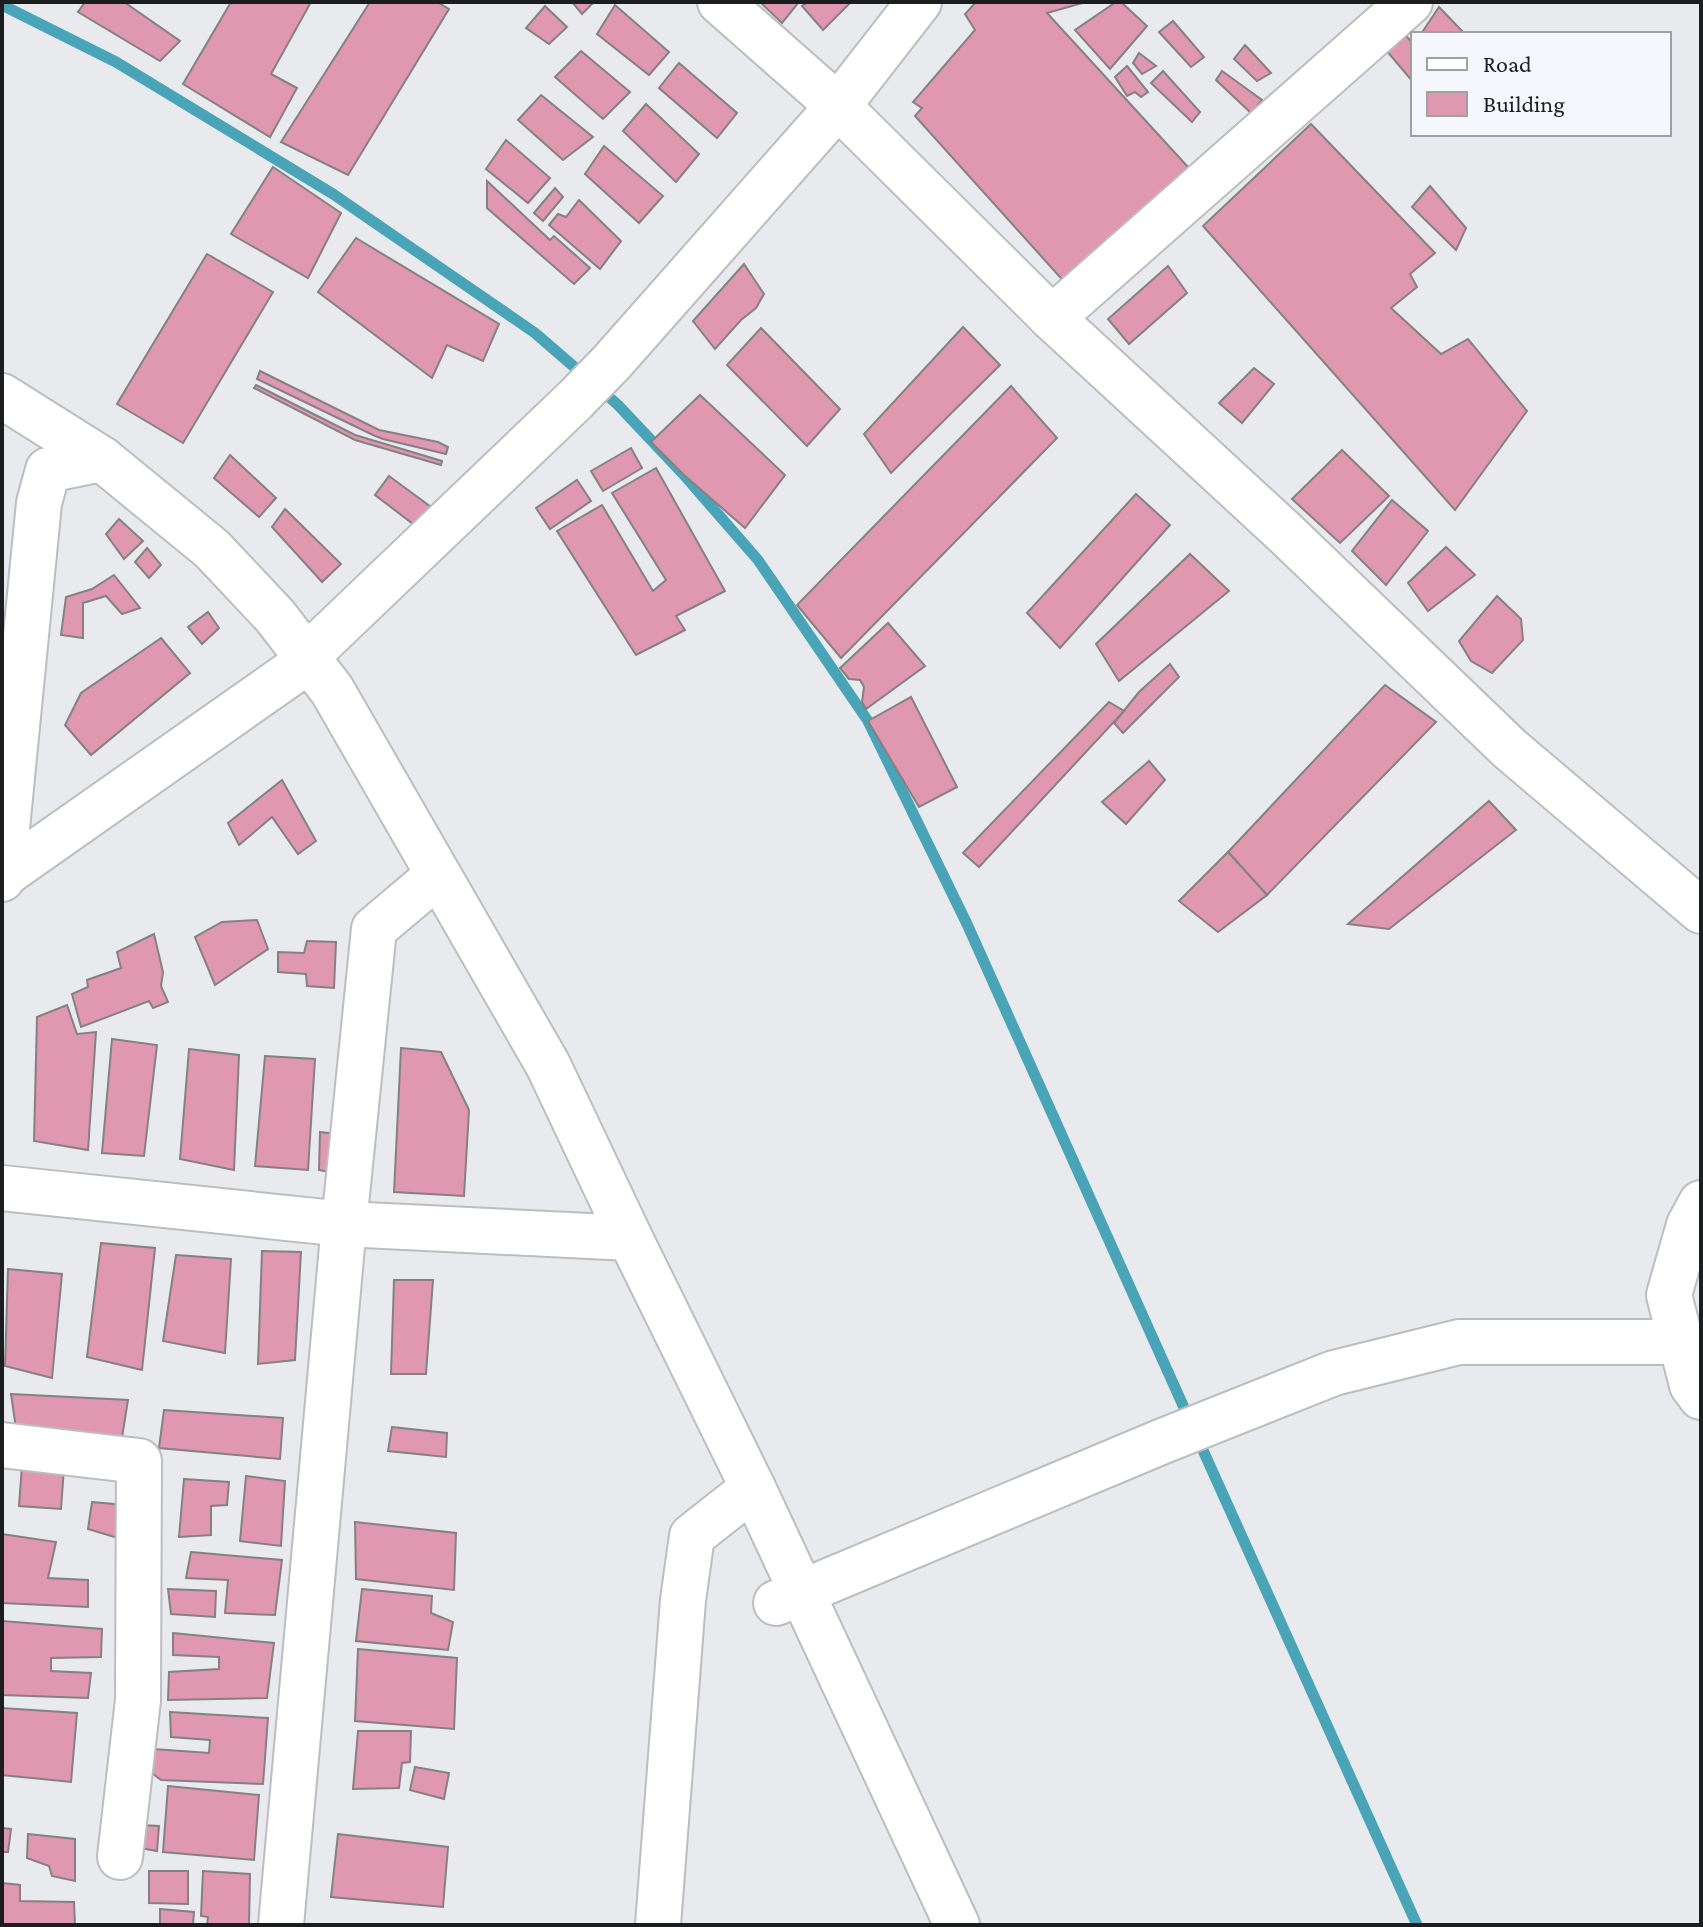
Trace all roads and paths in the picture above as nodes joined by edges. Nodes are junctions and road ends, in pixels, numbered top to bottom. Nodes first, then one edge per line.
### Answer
1 (720, 2) edge
2 (919, 2) edge
3 (1410, 2) edge
4 (838, 106) junction
5 (1052, 318) junction
6 (2, 396) edge
7 (102, 459) junction
8 (306, 657) junction
9 (438, 875) junction
10 (2, 877) edge
11 (1701, 911) edge
12 (2, 1188) edge
13 (1701, 1203) edge
14 (344, 1224) junction
15 (630, 1238) junction
16 (1681, 1342) junction
17 (1701, 1397) edge
18 (2, 1445) edge
19 (753, 1488) junction
20 (789, 1599) junction
21 (120, 1857) dead end
22 (281, 1925) edge
23 (658, 1925) edge
24 (957, 1925) edge

1 - 4 street
2 - 4 street
3 - 5 street
4 - 5 street
4 - 8 street
5 - 11 street
6 - 7 street
7 - 8 street
7 - 10 street
8 - 9 street
8 - 10 street
9 - 14 street
9 - 15 street
12 - 14 street
13 - 16 street
14 - 15 street
14 - 22 street
15 - 19 street
16 - 17 street
16 - 20 street
18 - 21 street
19 - 20 street
19 - 23 street
20 - 24 street

